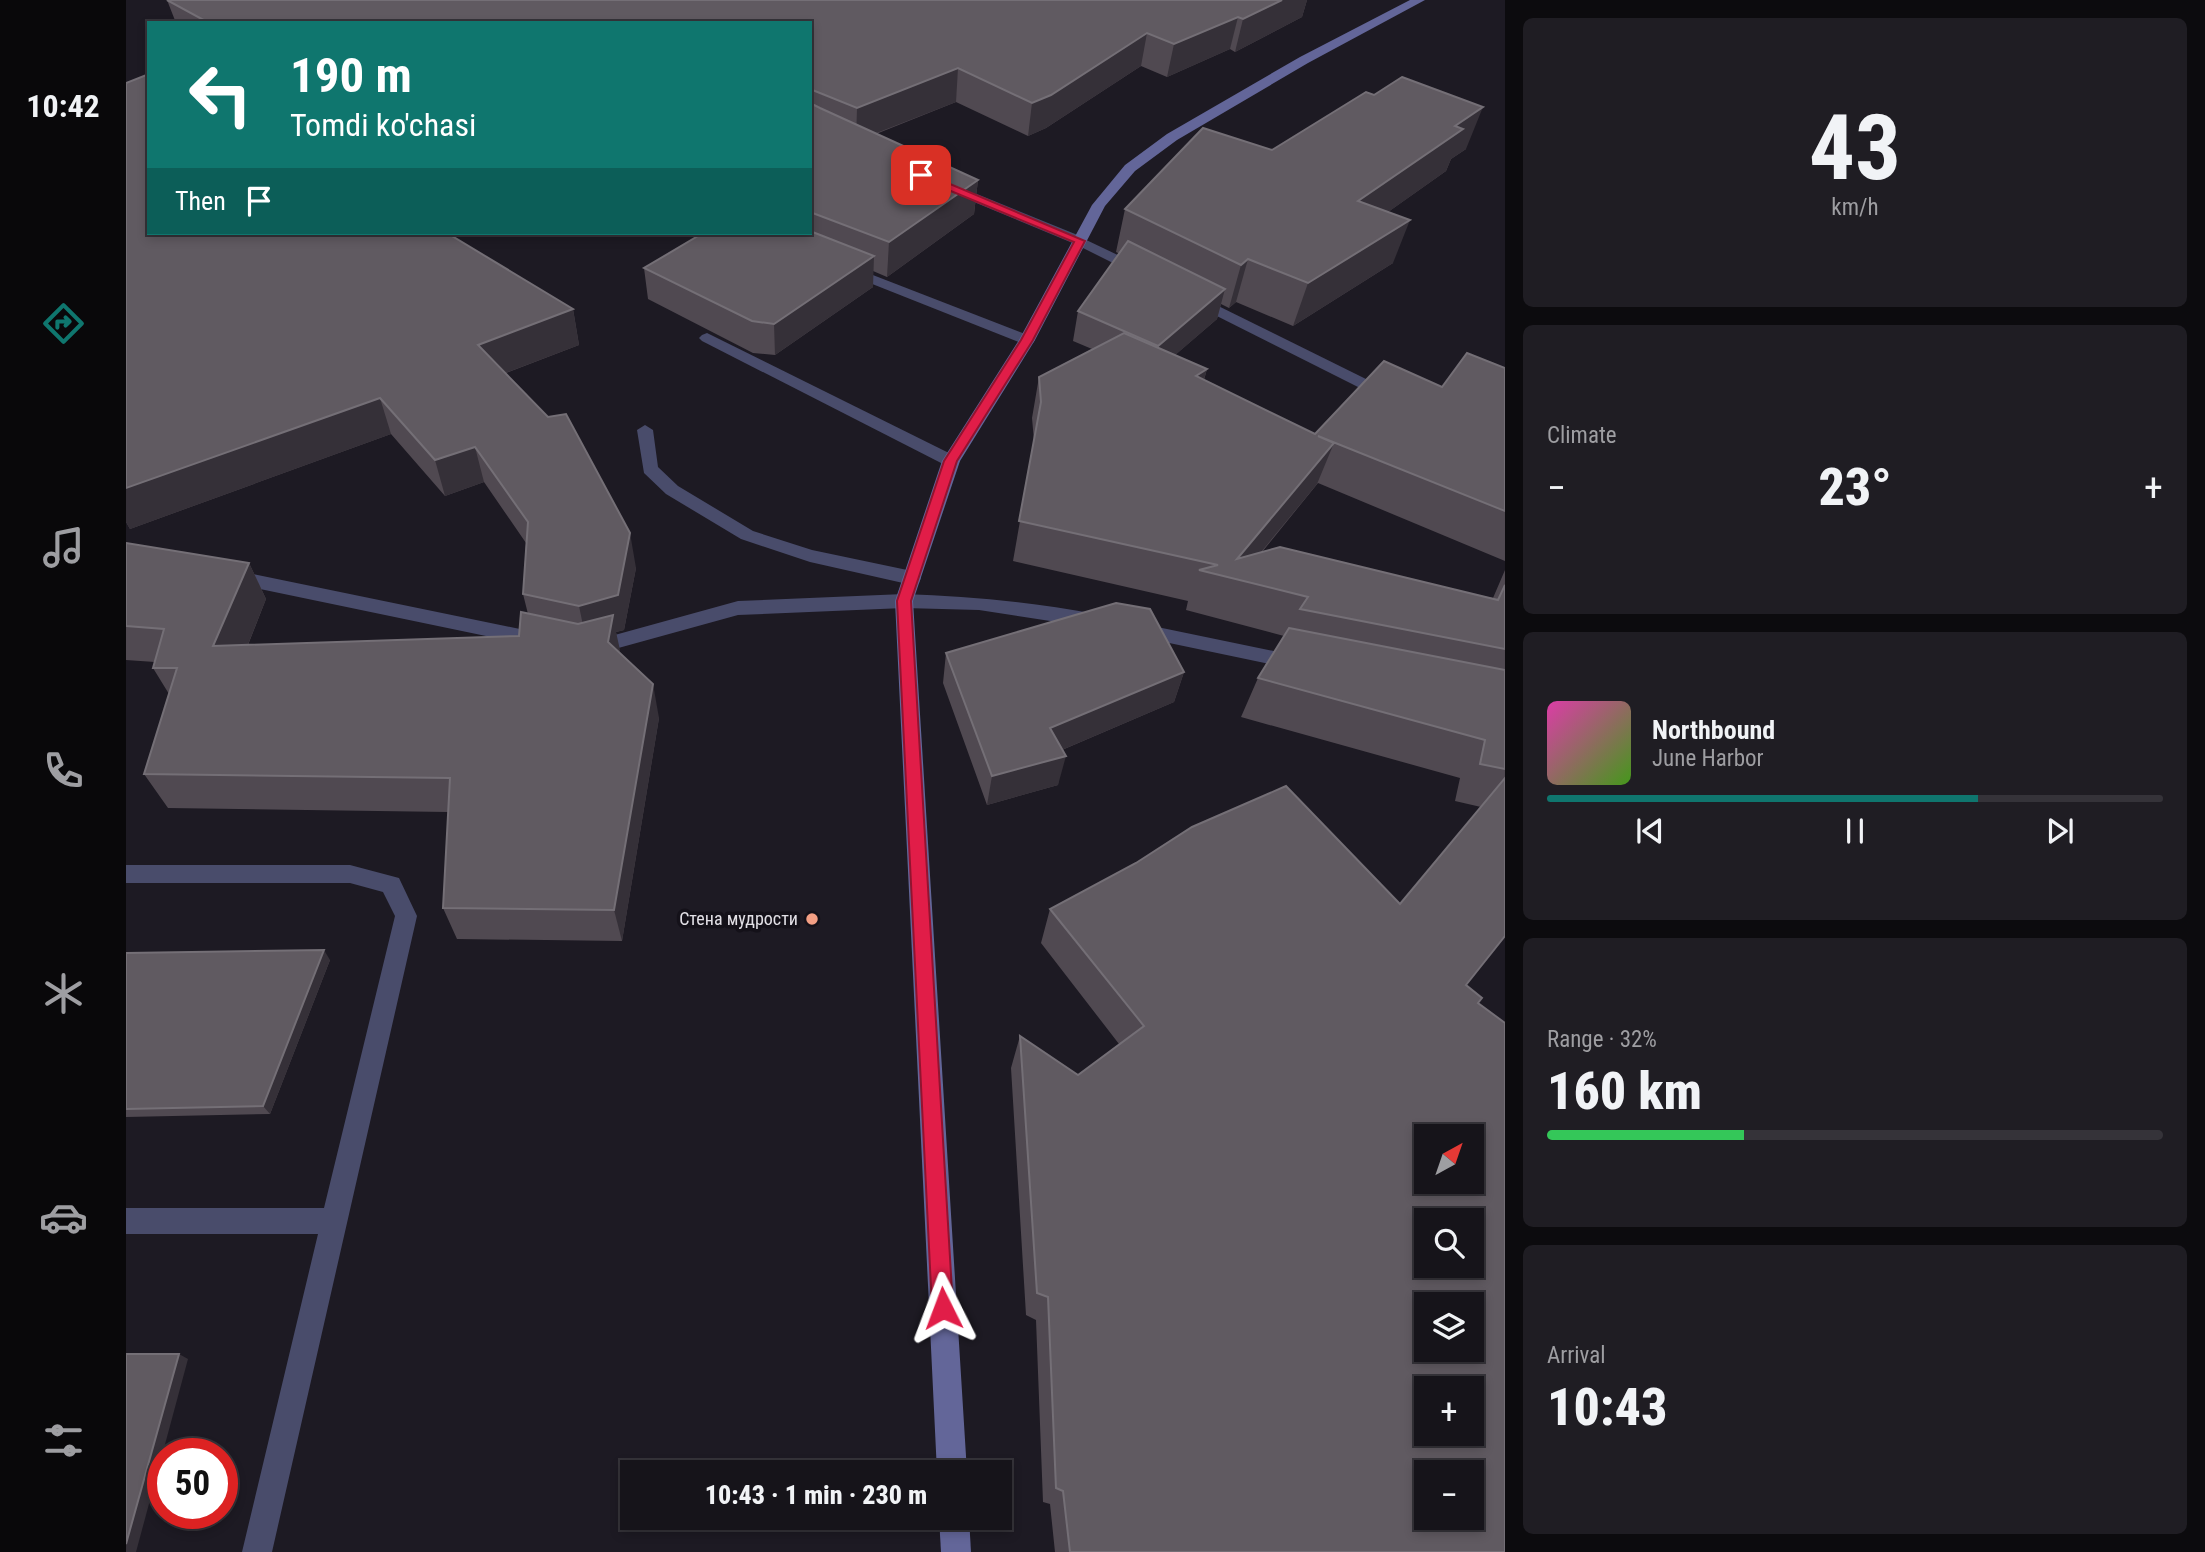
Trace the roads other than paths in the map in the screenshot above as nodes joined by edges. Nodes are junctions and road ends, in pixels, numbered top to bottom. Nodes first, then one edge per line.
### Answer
1 (1419, 0) edge
2 (942, 184) edge
3 (1080, 241) junction
4 (828, 261) edge
5 (1154, 279) edge
6 (1179, 291) edge
7 (707, 338) edge
8 (1027, 340) junction
9 (1364, 384) edge
10 (645, 430) dead end
11 (951, 461) junction
12 (210, 573) edge
13 (912, 578) junction
14 (904, 601) junction
15 (1320, 667) edge
16 (126, 874) edge
17 (126, 1221) edge
18 (335, 1221) junction
19 (951, 1460) edge
20 (955, 1530) edge
21 (257, 1552) edge
22 (956, 1552) edge

1 - 3 main road
2 - 3 street
3 - 5 street
3 - 8 main road
4 - 8 street
6 - 9 street
7 - 11 street
8 - 11 main road
10 - 13 street
11 - 13 main road
12 - 14 street
13 - 14 main road
14 - 15 street
14 - 19 main road
16 - 18 street
17 - 18 street
18 - 21 street
20 - 22 main road

